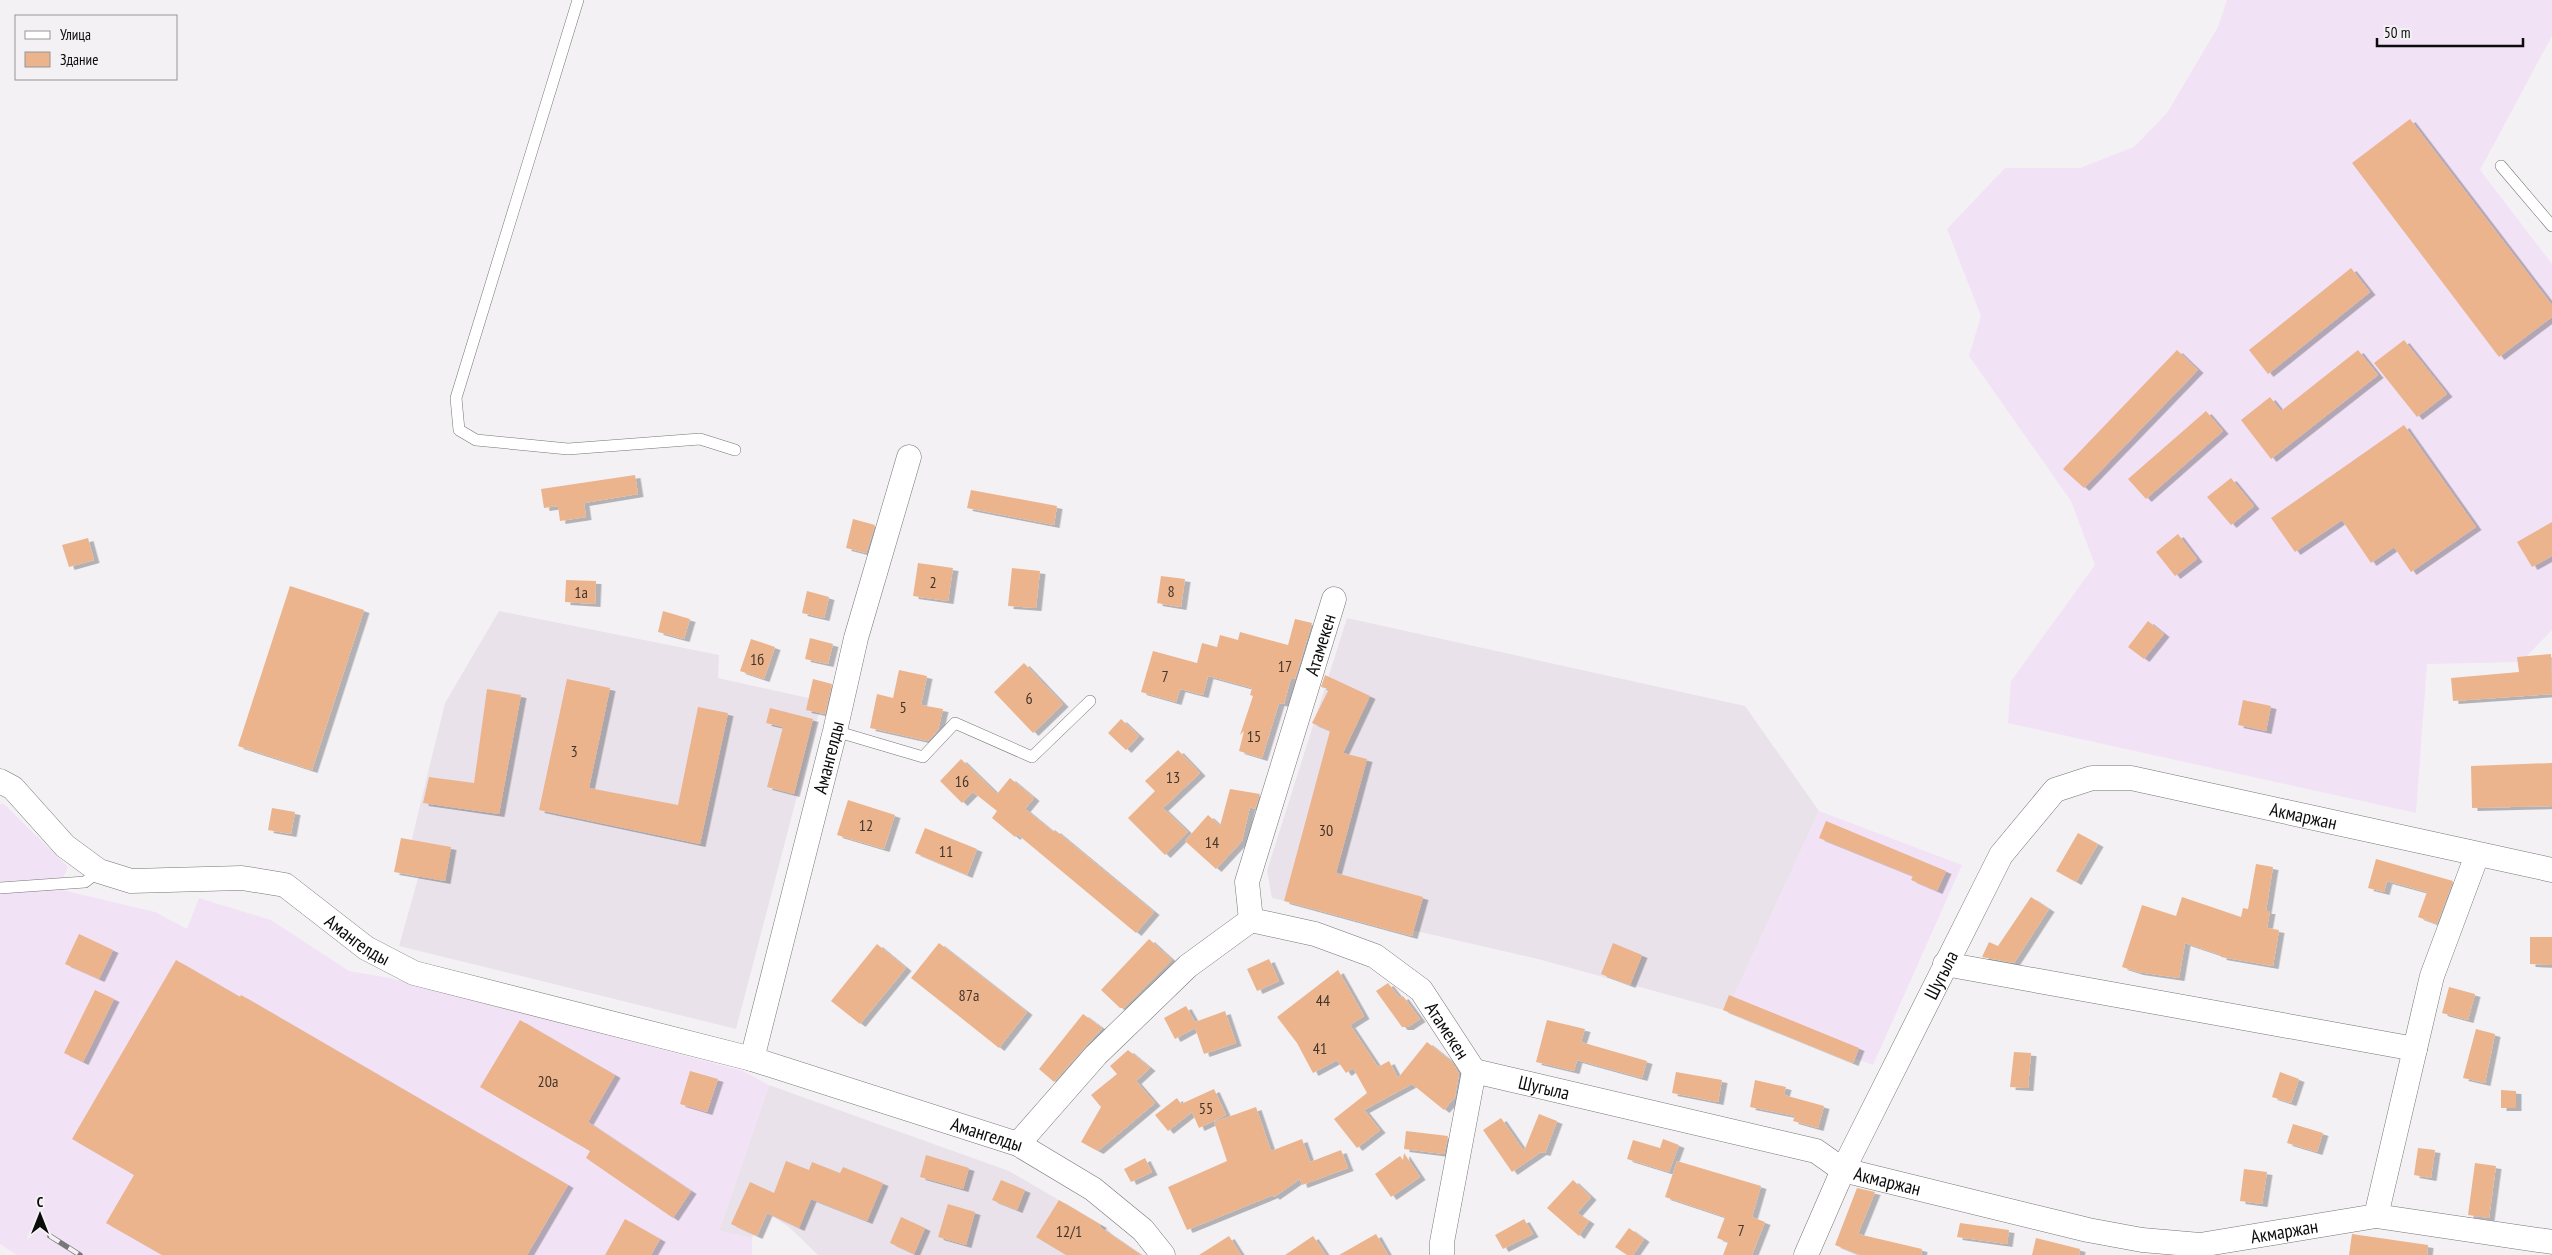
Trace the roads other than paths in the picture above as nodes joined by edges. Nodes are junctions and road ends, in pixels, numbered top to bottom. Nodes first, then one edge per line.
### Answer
1 (578, 0) edge
2 (2501, 166) dead end
3 (2552, 226) edge
4 (735, 450) dead end
5 (909, 457) dead end
6 (1334, 599) dead end
7 (1090, 701) dead end
8 (835, 731) junction
9 (0, 781) edge
10 (2054, 790) joint
11 (2477, 855) junction
12 (2552, 870) edge
13 (99, 871) junction
14 (0, 888) edge
15 (1251, 920) junction
16 (1946, 964) junction
17 (2415, 1049) junction
18 (752, 1059) junction
19 (1474, 1071) junction
20 (1018, 1144) junction
21 (1843, 1170) junction
22 (2376, 1216) junction
23 (2552, 1242) edge
24 (2140, 1247) edge
25 (1163, 1255) edge
26 (1442, 1255) edge
27 (1806, 1255) edge

1 - 4 lane
2 - 3 lane
5 - 8 street, Амангелды
6 - 15 street, Атамекен
7 - 8 lane
8 - 18 street, Амангелды
9 - 13 street, Амангелды
10 - 11 street, Акмаржан
10 - 16 street, Шугыла
11 - 12 street, Акмаржан
11 - 17 street
13 - 14 lane
13 - 18 street, Амангелды
15 - 19 street, Атамекен
15 - 20 street
16 - 17 street
16 - 21 street, Шугыла
17 - 22 street
18 - 20 street, Амангелды
19 - 21 street, Шугыла
19 - 26 street, Атамекен
20 - 25 street, Амангелды
21 - 24 street, Акмаржан
21 - 27 street, Шугыла
22 - 23 street, Акмаржан
22 - 24 street, Акмаржан

